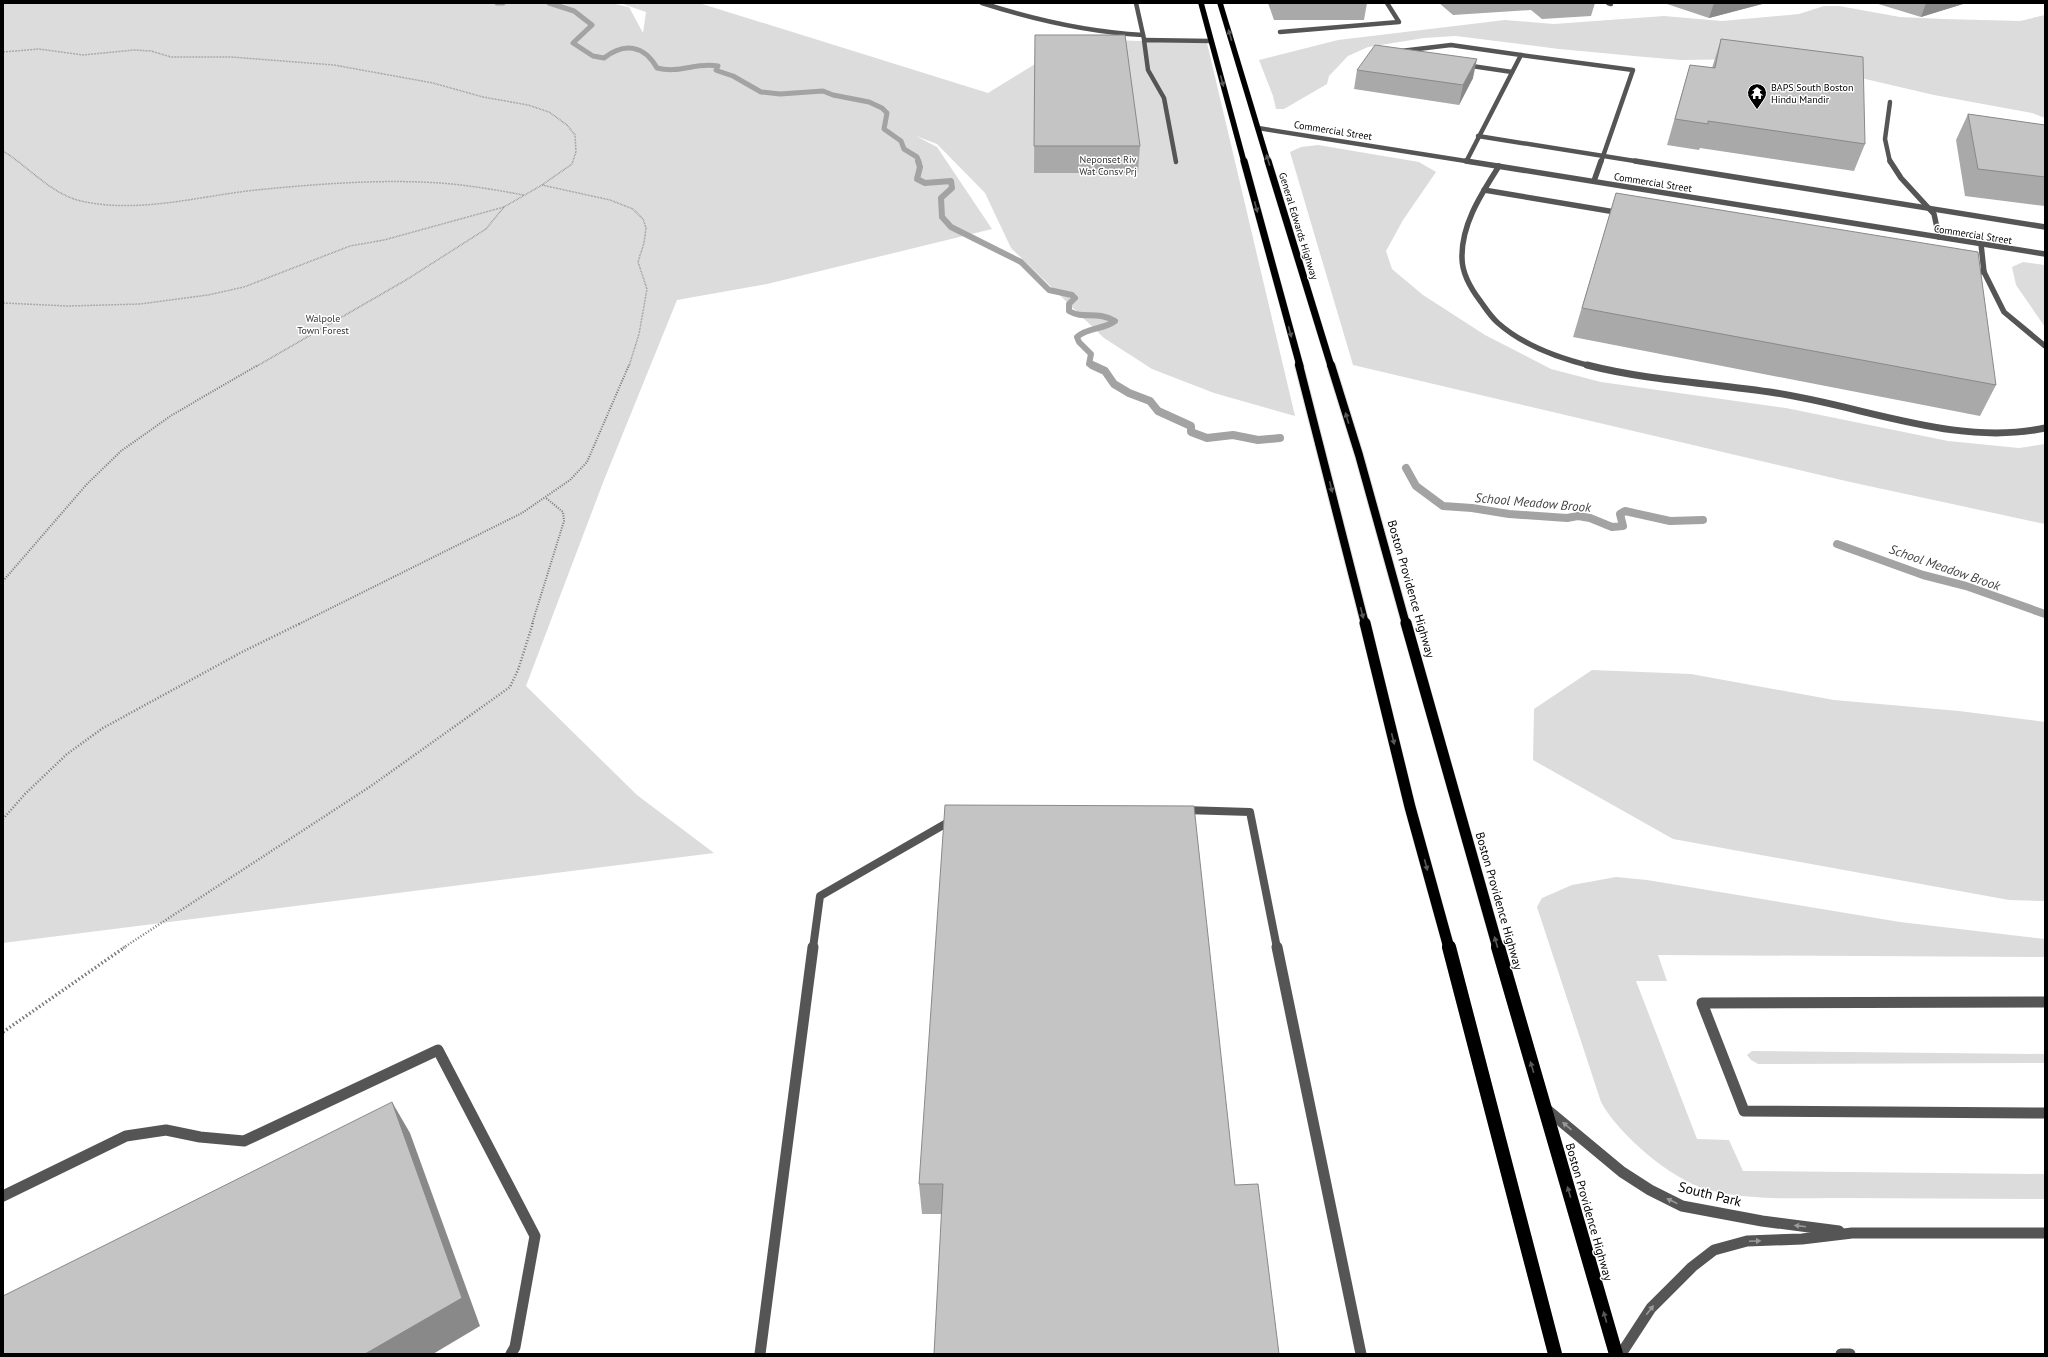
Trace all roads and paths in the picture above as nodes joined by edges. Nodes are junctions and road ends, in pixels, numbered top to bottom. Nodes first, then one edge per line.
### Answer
1 (982, 3) edge
2 (1136, 3) edge
3 (1201, 3) edge
4 (1220, 3) edge
5 (1387, 3) edge
6 (1280, 32) dead end
7 (1143, 38) junction
8 (1211, 41) junction
9 (3, 52) edge
10 (1522, 55) junction
11 (1404, 57) edge
12 (1458, 64) edge
13 (1512, 72) junction
14 (1890, 102) dead end
15 (1258, 128) junction
16 (1478, 136) junction
17 (3, 151) edge
18 (1603, 155) junction
19 (1467, 160) junction
20 (1176, 162) dead end
21 (1499, 166) junction
22 (1594, 181) junction
23 (542, 185) junction
24 (1484, 190) junction
25 (524, 195) junction
26 (504, 207) junction
27 (1931, 208) junction
28 (1624, 213) edge
29 (2045, 227) edge
30 (1939, 237) junction
31 (1981, 244) junction
32 (2045, 254) edge
33 (1960, 268) edge
34 (1984, 272) junction
35 (3, 304) edge
36 (2045, 346) edge
37 (2045, 428) edge
38 (1359, 455) joint
39 (546, 498) junction
40 (3, 581) edge
41 (1172, 810) edge
42 (963, 814) edge
43 (3, 819) edge
44 (2045, 1002) edge
45 (3, 1032) edge
46 (1544, 1107) junction
47 (2045, 1113) edge
48 (3, 1196) edge
49 (1852, 1233) junction
50 (2045, 1233) edge
51 (511, 1354) edge
52 (760, 1354) edge
53 (1360, 1354) edge
54 (1555, 1354) edge
55 (1616, 1354) edge
56 (1621, 1354) edge
57 (1841, 1354) edge
58 (1850, 1354) edge

1 - 7 street
2 - 7 street
3 - 8 main road
15 -> 4 main road, General Edwards Highway
5 - 6 street
7 - 8 street
7 - 20 street
8 -> 54 main road
9 - 23 path
10 - 11 street
10 - 13 street
10 - 18 street
12 - 13 street
13 - 16 street
14 - 27 street
15 - 19 street, Commercial Street
38 -> 15 main road, General Edwards Highway
16 - 18 street
16 - 19 street
17 - 25 path
18 - 22 street
18 - 27 street
19 - 21 street, Commercial Street
21 - 22 street, Commercial Street
21 - 24 street
22 - 30 street, Commercial Street
23 - 25 path
23 - 39 path
24 - 28 street
24 - 37 street
25 - 26 path
26 - 35 path
26 - 40 path
27 - 29 street
27 - 30 street
30 - 31 street, Commercial Street
31 - 32 street, Commercial Street
31 - 34 street
33 - 34 street
34 - 36 street
46 -> 38 main road, Boston Providence Highway
39 - 43 path
39 - 45 path
41 - 53 street
42 - 52 street
44 - 47 street
49 -> 46 street, South Park
55 -> 46 main road, Boston Providence Highway
48 - 51 street
49 - 50 street, South Park
56 -> 49 street, South Park
57 - 58 street

